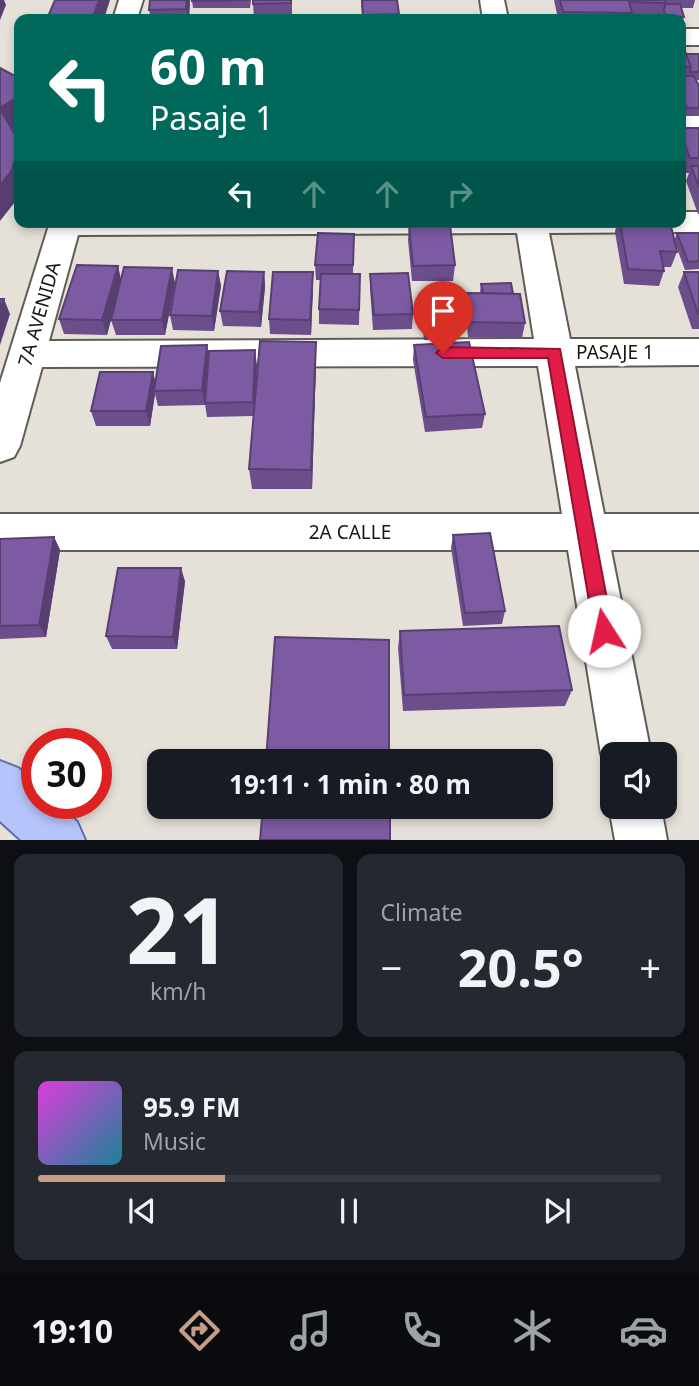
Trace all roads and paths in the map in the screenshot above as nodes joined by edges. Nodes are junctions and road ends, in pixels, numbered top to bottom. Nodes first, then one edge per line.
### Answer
1 (64, 228) edge
2 (532, 228) edge
3 (554, 352) junction
4 (699, 352) edge
5 (27, 354) junction
6 (0, 446) edge
7 (586, 531) junction
8 (0, 532) edge
9 (699, 532) edge
10 (624, 742) edge
11 (0, 786) edge
12 (637, 819) edge
13 (59, 840) edge
14 (641, 840) edge

1 - 5 street, 7A AVENIDA
2 - 3 street
3 - 4 street, PASAJE 1
3 - 5 street, PASAJE 1
3 - 7 street
5 - 6 street, 7A AVENIDA
7 - 8 street, 2A CALLE
7 - 9 street, 2A CALLE
7 - 10 street
11 - 13 main road
12 - 14 street

